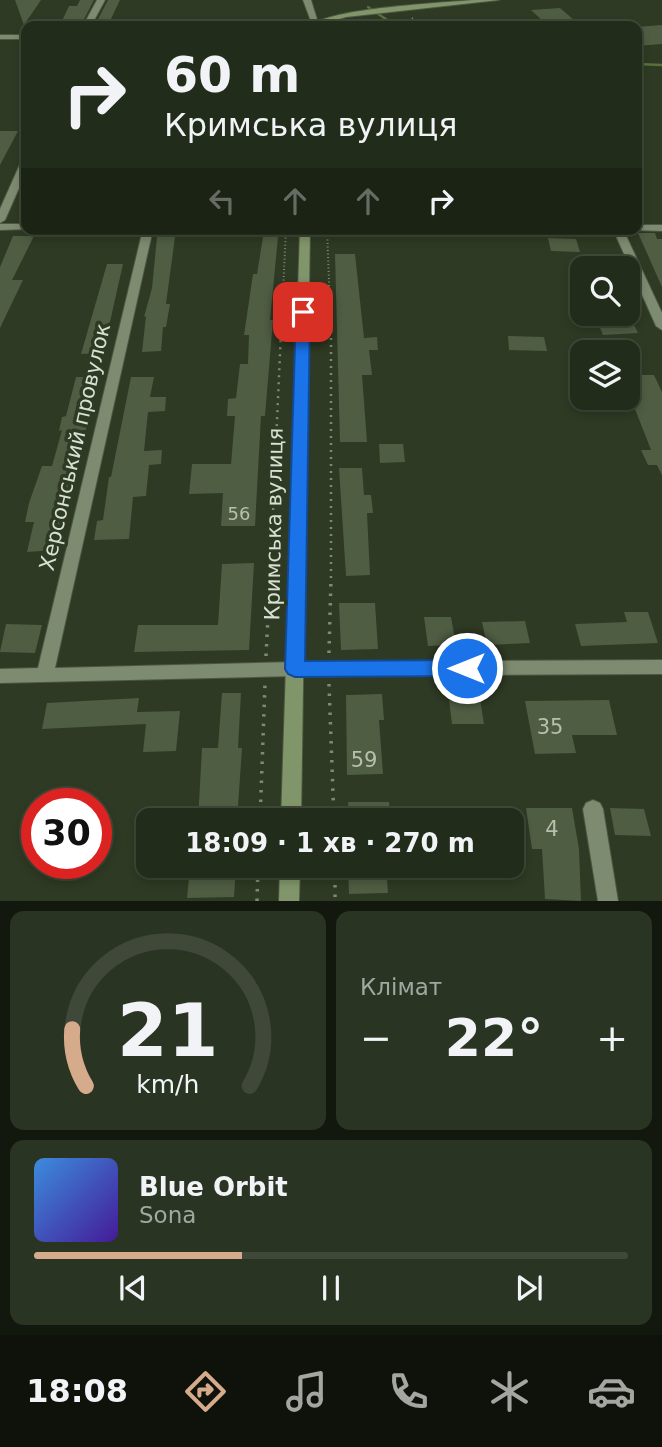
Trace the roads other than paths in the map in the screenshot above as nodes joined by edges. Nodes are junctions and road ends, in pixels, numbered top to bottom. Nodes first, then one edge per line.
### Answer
1 (101, 0) edge
2 (307, 0) edge
3 (495, 0) edge
4 (89, 21) edge
5 (314, 21) edge
6 (321, 21) edge
7 (0, 37) edge
8 (21, 37) edge
9 (21, 173) edge
10 (0, 220) edge
11 (0, 227) edge
12 (21, 227) edge
13 (642, 228) edge
14 (662, 228) edge
15 (147, 235) edge
16 (305, 235) edge
17 (621, 235) edge
18 (662, 326) edge
19 (662, 667) edge
20 (295, 669) junction
21 (44, 674) junction
22 (0, 676) edge
23 (291, 808) edge
24 (593, 809) dead end
25 (290, 878) edge
26 (289, 901) edge
27 (608, 901) edge

1 - 4 street
2 - 5 street
3 - 6 street
7 - 8 street
9 - 10 street
11 - 12 street
13 - 14 street
15 - 21 street, Херсонський провулок
16 - 20 street, Кримська вулиця
17 - 18 street
19 - 20 street
20 - 21 street
20 - 23 street, Кримська вулиця
21 - 22 street
24 - 27 street
25 - 26 street

